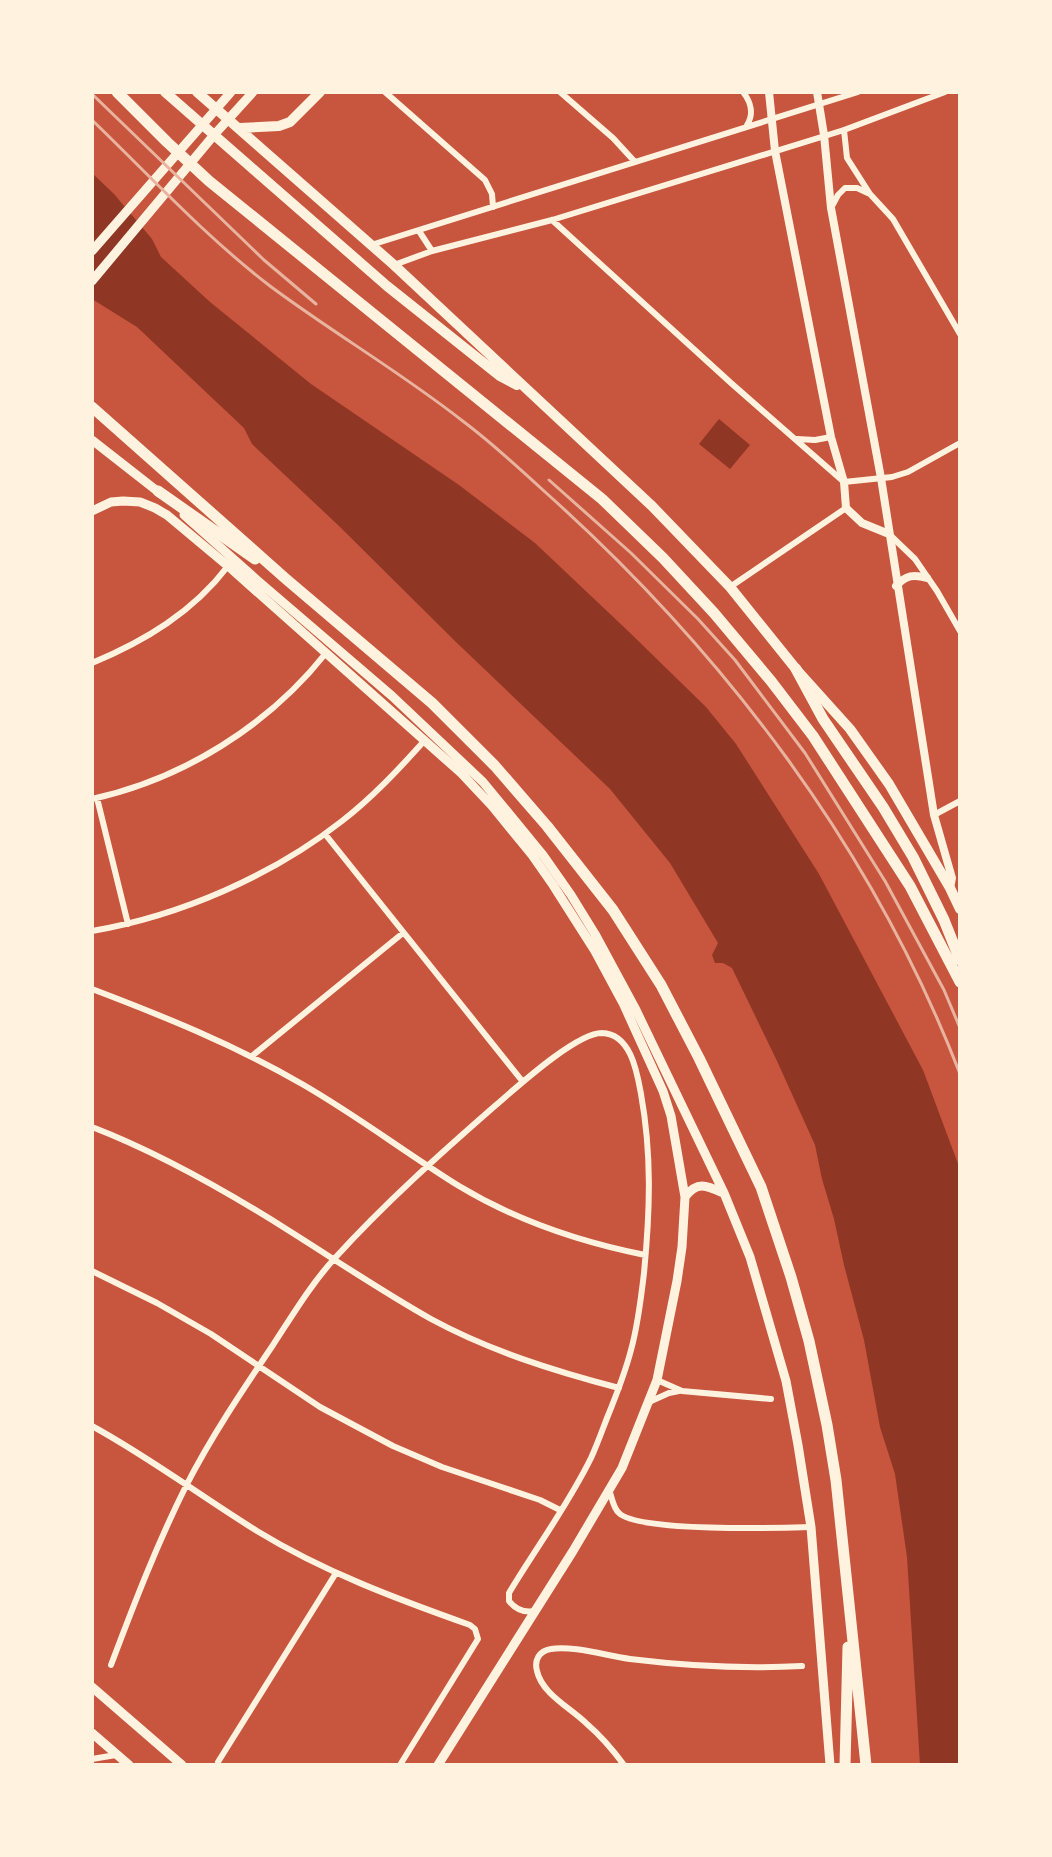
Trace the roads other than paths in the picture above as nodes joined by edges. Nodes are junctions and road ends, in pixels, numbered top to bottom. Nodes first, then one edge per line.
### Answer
1 (117, 92) edge
2 (165, 92) edge
3 (231, 92) edge
4 (253, 92) edge
5 (320, 92) edge
6 (385, 92) edge
7 (560, 92) edge
8 (743, 92) edge
9 (769, 92) edge
10 (817, 92) edge
11 (858, 92) edge
12 (945, 92) edge
13 (201, 94) edge
14 (819, 104) junction
15 (772, 119) junction
16 (746, 127) junction
17 (240, 128) junction
18 (844, 130) junction
19 (824, 135) junction
20 (775, 151) junction
21 (635, 162) junction
22 (870, 194) junction
23 (493, 207) junction
24 (831, 208) junction
25 (552, 220) junction
26 (419, 231) junction
27 (371, 245) junction
28 (92, 251) edge
29 (432, 251) junction
30 (394, 265) junction
31 (92, 281) edge
32 (960, 334) edge
33 (529, 392) junction
34 (92, 407) edge
35 (831, 437) junction
36 (797, 439) junction
37 (92, 440) edge
38 (960, 443) edge
39 (881, 478) junction
40 (844, 482) junction
41 (158, 491) junction
42 (846, 508) junction
43 (92, 511) edge
44 (889, 534) junction
45 (228, 566) junction
46 (927, 578) junction
47 (286, 579) junction
48 (896, 586) junction
49 (730, 587) junction
50 (960, 631) edge
51 (326, 653) junction
52 (92, 663) edge
53 (796, 669) junction
54 (426, 740) junction
55 (95, 798) edge
56 (960, 801) edge
57 (934, 815) junction
58 (325, 834) junction
59 (950, 888) junction
60 (960, 909) edge
61 (128, 924) junction
62 (92, 931) edge
63 (403, 933) junction
64 (960, 960) edge
65 (960, 982) edge
66 (92, 989) edge
67 (252, 1056) junction
68 (523, 1082) junction
69 (92, 1127) edge
70 (428, 1165) junction
71 (724, 1193) junction
72 (685, 1197) junction
73 (645, 1255) junction
74 (333, 1259) junction
75 (92, 1271) edge
76 (258, 1367) junction
77 (657, 1380) junction
78 (619, 1388) junction
79 (682, 1391) junction
80 (771, 1399) dead end
81 (649, 1402) junction
82 (92, 1426) edge
83 (187, 1485) junction
84 (609, 1490) junction
85 (560, 1510) junction
86 (811, 1527) junction
87 (336, 1573) junction
88 (535, 1611) junction
89 (850, 1614) junction
90 (111, 1665) dead end
91 (802, 1666) dead end
92 (92, 1687) edge
93 (92, 1733) edge
94 (117, 1754) junction
95 (92, 1759) edge
96 (218, 1762) dead end
97 (129, 1765) edge
98 (182, 1765) edge
99 (400, 1765) edge
100 (438, 1765) edge
101 (624, 1765) edge
102 (830, 1765) edge
103 (845, 1765) edge
104 (866, 1765) edge

1 - 65 highway
2 - 33 highway
3 - 28 main road
4 - 31 main road
5 - 17 highway
6 - 23 street
7 - 21 street
8 - 16 street
9 - 15 street
10 - 14 street
11 - 14 street
12 - 18 street
13 - 17 highway
14 - 15 street
14 - 19 street
15 - 16 street
15 - 20 street
16 - 21 street
17 - 27 highway
18 - 19 street
18 - 22 street
19 - 20 street
19 - 24 street
20 - 25 street
20 - 35 street
21 - 23 street
22 - 24 street
22 - 32 street
23 - 26 street
24 - 39 street
25 - 29 street
25 - 36 street
26 - 27 street
26 - 29 street
27 - 30 highway
29 - 30 street
30 - 33 highway
33 - 49 highway
34 - 47 highway
35 - 36 street
35 - 40 street
36 - 40 street
37 - 41 main road
38 - 39 street
39 - 40 street
39 - 44 street
40 - 42 street
41 - 47 highway
41 - 71 main road
42 - 44 street
42 - 49 street
43 - 45 main road
44 - 46 street
44 - 48 street
45 - 51 main road
45 - 52 street
46 - 48 street
46 - 50 street
47 - 89 highway
48 - 57 street
49 - 53 highway
51 - 54 main road
51 - 55 street
53 - 59 highway
53 - 64 highway
54 - 58 street
54 - 72 main road
55 - 61 street
56 - 57 street
57 - 59 street
58 - 61 street
58 - 63 street
59 - 60 highway
61 - 62 street
63 - 67 street
63 - 68 street
66 - 67 street
67 - 70 street
68 - 70 street
68 - 73 street
69 - 74 street
70 - 73 street
70 - 74 street
71 - 72 main road
71 - 86 main road
72 - 77 main road
73 - 78 street
74 - 76 street
74 - 78 street
75 - 76 street
76 - 83 street
76 - 85 street
77 - 79 street
77 - 81 main road
78 - 85 street
79 - 80 street
79 - 81 street
81 - 84 main road
82 - 83 street
83 - 87 street
83 - 90 street
84 - 86 street
84 - 88 main road
85 - 88 street
86 - 102 main road
87 - 96 street
87 - 99 street
88 - 100 main road
89 - 103 highway
89 - 104 highway
91 - 101 street
92 - 98 main road
93 - 94 main road
94 - 95 street
94 - 97 main road

